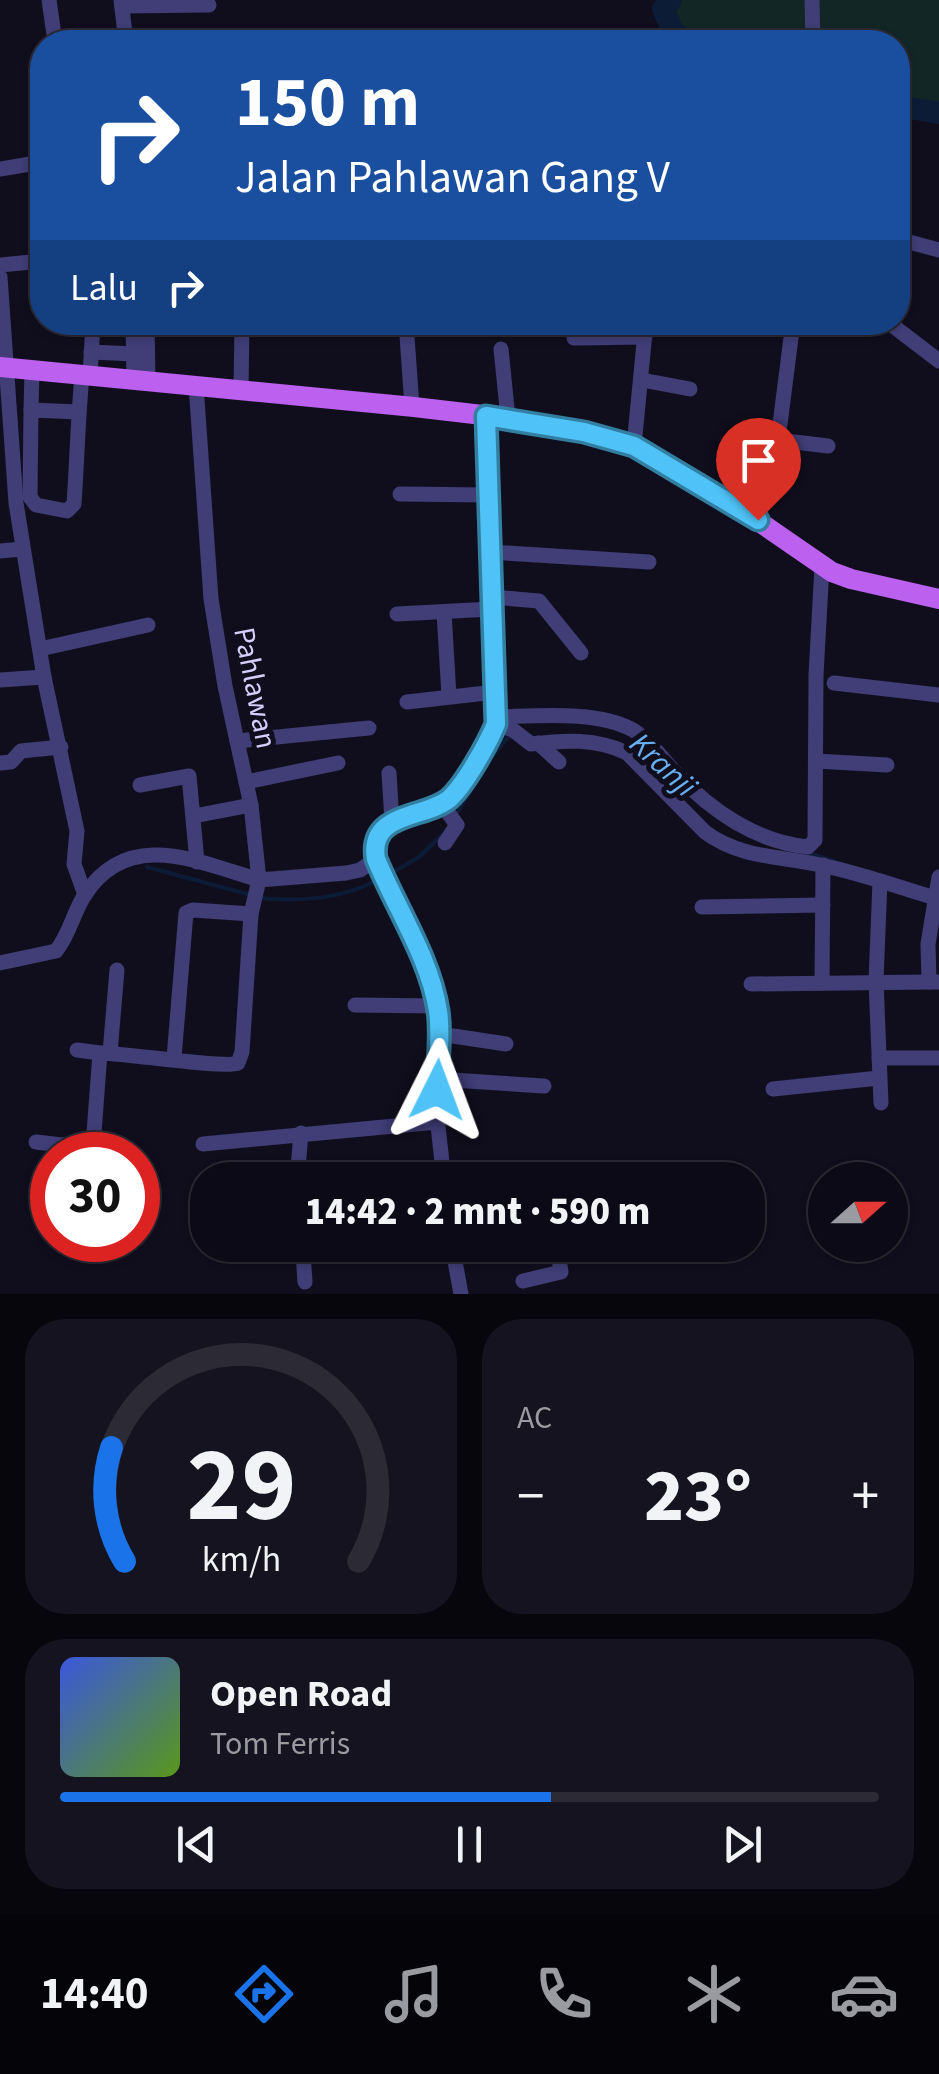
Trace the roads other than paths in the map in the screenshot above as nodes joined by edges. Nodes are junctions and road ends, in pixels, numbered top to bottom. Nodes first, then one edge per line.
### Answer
1 (49, 0) edge
2 (812, 0) edge
3 (122, 3) edge
4 (208, 4) dead end
5 (54, 30) edge
6 (125, 30) edge
7 (813, 30) edge
8 (30, 164) edge
9 (0, 169) edge
10 (910, 242) edge
11 (939, 250) edge
12 (30, 262) edge
13 (0, 266) edge
14 (0, 277) edge
15 (92, 335) edge
16 (133, 335) edge
17 (146, 335) edge
18 (242, 335) edge
19 (407, 335) edge
20 (601, 335) edge
21 (645, 335) edge
22 (791, 335) edge
23 (905, 335) edge
24 (574, 338) dead end
25 (501, 350) dead end
26 (91, 352) junction
27 (134, 354) junction
28 (939, 362) edge
29 (3, 367) edge
30 (32, 370) junction
31 (86, 376) junction
32 (642, 380) junction
33 (141, 381) junction
34 (196, 385) junction
35 (690, 389) dead end
36 (241, 390) junction
37 (412, 407) junction
38 (32, 410) junction
39 (79, 412) junction
40 (486, 416) junction
41 (508, 418) junction
42 (778, 440) junction
43 (634, 446) junction
44 (828, 446) dead end
45 (6, 476) edge
46 (400, 494) dead end
47 (488, 495) junction
48 (0, 516) edge
49 (17, 516) junction
50 (758, 520) junction
51 (22, 549) junction
52 (0, 552) edge
53 (490, 552) junction
54 (650, 562) dead end
55 (822, 566) junction
56 (939, 599) edge
57 (492, 602) junction
58 (444, 612) junction
59 (397, 614) dead end
60 (148, 624) dead end
61 (40, 650) junction
62 (581, 654) dead end
63 (44, 676) junction
64 (0, 680) edge
65 (834, 683) dead end
66 (495, 692) junction
67 (448, 696) junction
68 (939, 696) edge
69 (407, 702) dead end
70 (496, 720) junction
71 (369, 728) dead end
72 (237, 741) junction
73 (534, 744) junction
74 (61, 747) junction
75 (816, 761) junction
76 (559, 762) dead end
77 (0, 763) edge
78 (338, 764) dead end
79 (886, 765) dead end
80 (389, 772) dead end
81 (246, 782) junction
82 (140, 785) dead end
83 (251, 805) junction
84 (448, 814) junction
85 (194, 816) junction
86 (392, 822) junction
87 (446, 843) dead end
88 (197, 862) junction
89 (823, 865) junction
90 (382, 872) junction
91 (880, 881) junction
92 (937, 892) edge
93 (85, 895) junction
94 (255, 897) junction
95 (822, 906) junction
96 (702, 907) dead end
97 (0, 963) edge
98 (117, 970) dead end
99 (876, 981) junction
100 (934, 982) edge
101 (751, 984) dead end
102 (822, 984) junction
103 (355, 1005) dead end
104 (437, 1006) junction
105 (440, 1034) junction
106 (506, 1044) dead end
107 (77, 1050) dead end
108 (105, 1053) junction
109 (174, 1058) junction
110 (880, 1058) junction
111 (939, 1058) edge
112 (879, 1078) junction
113 (437, 1079) junction
114 (544, 1086) dead end
115 (773, 1090) dead end
116 (881, 1103) dead end
117 (437, 1122) junction
118 (95, 1132) edge
119 (301, 1133) junction
120 (203, 1144) dead end
121 (298, 1162) edge
122 (442, 1162) edge
123 (303, 1262) edge
124 (455, 1262) edge
125 (560, 1262) edge
126 (523, 1280) dead end
127 (305, 1282) dead end
128 (461, 1294) edge

1 - 5 street
2 - 7 street
3 - 4 street
3 - 6 street
8 - 9 street
10 - 11 street
12 - 13 street
14 - 29 street
15 - 26 street
16 - 27 street
17 - 33 street
18 - 36 street
19 - 37 street
20 - 24 street
21 - 32 street
22 - 42 street
23 - 28 street
25 - 41 street
26 - 27 street
26 - 31 street
27 - 33 street
29 - 30 main road
29 - 45 street
30 - 31 main road
30 - 38 street
31 - 33 main road
31 - 39 street
32 - 35 street
32 - 43 street
33 - 34 main road
34 - 36 main road
34 - 72 street, Pahlawan
36 - 37 main road
37 - 40 main road
38 - 39 street
38 - 39 street
40 - 41 main road
40 - 47 street
41 - 43 main road
42 - 44 street
42 - 50 street
43 - 50 main road
45 - 49 street
46 - 47 street
47 - 53 street
48 - 49 street
49 - 51 street
50 - 55 main road
51 - 52 street
51 - 61 street
53 - 54 street
53 - 57 street
55 - 56 main road
55 - 75 street
57 - 58 street
57 - 62 street
57 - 66 street
58 - 59 street
58 - 67 street
60 - 61 street
61 - 63 street
63 - 64 street
63 - 74 street
65 - 68 street
66 - 67 street
66 - 70 street
67 - 69 street
70 - 73 street
70 - 75 street
70 - 84 street
71 - 72 street
72 - 81 street, Pahlawan
73 - 76 street
73 - 89 street
74 - 77 street
74 - 93 street
75 - 79 street
78 - 81 street
80 - 86 street
81 - 83 street, Pahlawan
82 - 85 street
83 - 85 street
83 - 94 street, Pahlawan
84 - 86 street
84 - 87 street
85 - 88 street
86 - 90 street
88 - 93 street
88 - 94 street
89 - 91 street
89 - 95 street
90 - 94 street
90 - 104 street
91 - 92 street
91 - 99 street
92 - 100 street
93 - 97 street
94 - 109 street
94 - 109 street, Pahlawan
95 - 96 street
95 - 102 street
98 - 108 street
99 - 100 street
99 - 102 street
99 - 110 street
101 - 102 street
103 - 104 street
104 - 105 street
105 - 106 street
105 - 113 street
107 - 108 street
108 - 109 street
108 - 118 street
110 - 111 street
110 - 112 street
112 - 115 street
112 - 116 street
113 - 114 street
113 - 117 street
117 - 119 street
117 - 122 street
119 - 120 street
119 - 121 street
123 - 127 street
124 - 128 street
125 - 126 street

